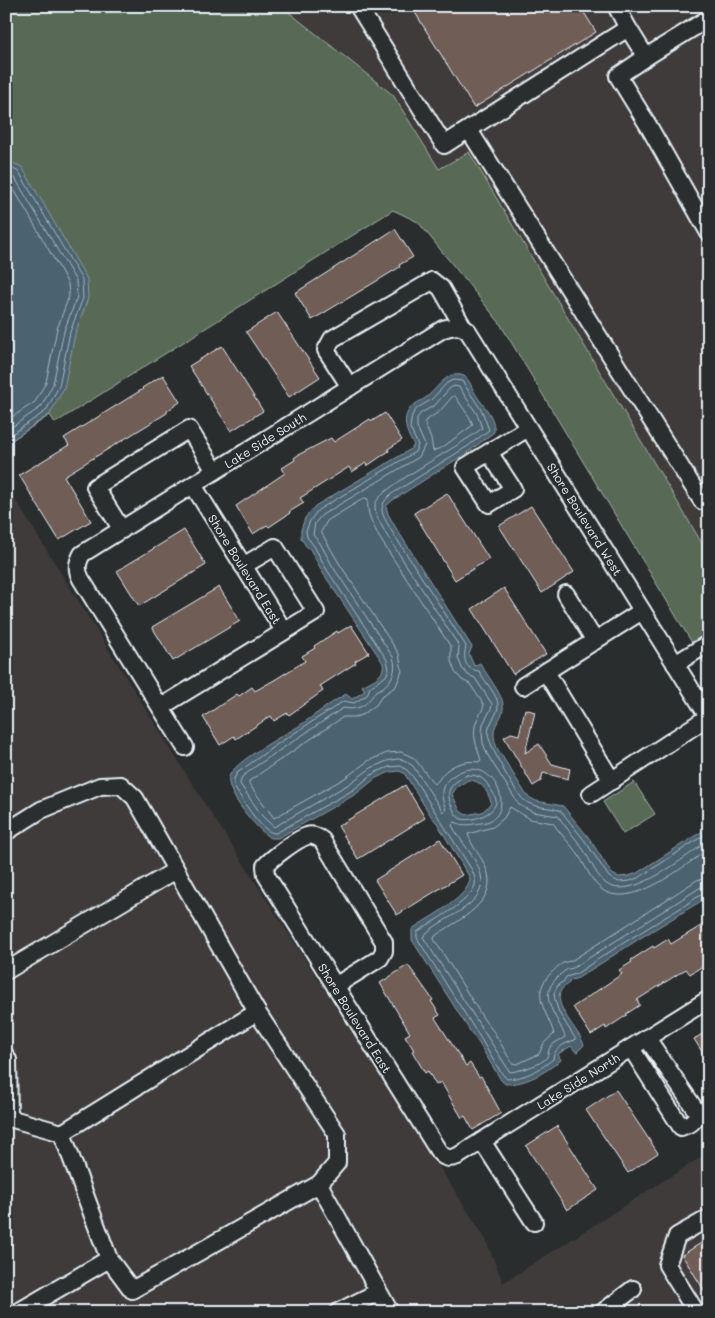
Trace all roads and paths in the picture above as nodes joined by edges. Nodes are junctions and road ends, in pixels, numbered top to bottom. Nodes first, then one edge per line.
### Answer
1 (358, 6) edge
2 (616, 6) edge
3 (709, 18) edge
4 (628, 28) junction
5 (646, 57) junction
6 (469, 130) junction
7 (709, 233) edge
8 (460, 326) junction
9 (350, 387) junction
10 (528, 428) junction
11 (489, 452) dead end
12 (216, 471) junction
13 (193, 485) junction
14 (709, 497) edge
15 (122, 530) junction
16 (243, 566) junction
17 (566, 594) dead end
18 (642, 611) junction
19 (284, 631) junction
20 (595, 640) junction
21 (709, 643) edge
22 (675, 664) junction
23 (546, 672) junction
24 (523, 686) dead end
25 (161, 707) junction
26 (708, 717) edge
27 (185, 747) dead end
28 (612, 780) junction
29 (592, 794) dead end
30 (6, 832) edge
31 (176, 870) junction
32 (6, 971) edge
33 (335, 986) junction
34 (709, 1000) edge
35 (257, 1012) junction
36 (647, 1038) junction
37 (631, 1048) junction
38 (6, 1056) edge
39 (8, 1118) edge
40 (62, 1133) junction
41 (482, 1141) junction
42 (446, 1158) joint
43 (319, 1184) junction
44 (709, 1218) edge
45 (534, 1222) dead end
46 (109, 1259) junction
47 (633, 1289) dead end
48 (378, 1292) junction
49 (18, 1312) edge
50 (338, 1312) edge
51 (390, 1312) edge
52 (603, 1312) edge
53 (696, 1312) edge

1 - 6 street
2 - 4 street
3 - 5 street
4 - 5 street
4 - 6 street
5 - 7 street
6 - 14 street
8 - 9 street, Lake Side South
8 - 9 street, Shore Boulevard West
8 - 10 street, Shore Boulevard West
9 - 12 street, Lake Side South
10 - 11 street
10 - 18 street, Shore Boulevard West
12 - 13 street, Lake Side South
12 - 15 street
13 - 15 street, Lake Side South
13 - 16 street, Shore Boulevard East
15 - 25 street, Lake Side South
16 - 19 street, Shore Boulevard East
16 - 19 street
17 - 20 street
18 - 20 street
18 - 22 street, Shore Boulevard West
19 - 25 street, Shore Boulevard East
20 - 23 street
21 - 22 street
22 - 26 street, Shore Boulevard West
23 - 24 street
23 - 28 street
25 - 27 street
26 - 28 street
28 - 29 street
30 - 31 street
31 - 32 street
31 - 35 street
33 - 33 street, Shore Boulevard East
33 - 42 street, Shore Boulevard East
34 - 36 street, Lake Side North
35 - 40 street
35 - 43 street
36 - 37 street, Lake Side North
36 - 37 street
37 - 41 street, Lake Side North
38 - 39 street
39 - 40 street
40 - 46 street
41 - 42 street, Lake Side North
41 - 45 street
43 - 46 street
43 - 48 street
44 - 53 street
46 - 49 street
47 - 52 street
48 - 50 street
48 - 51 street

